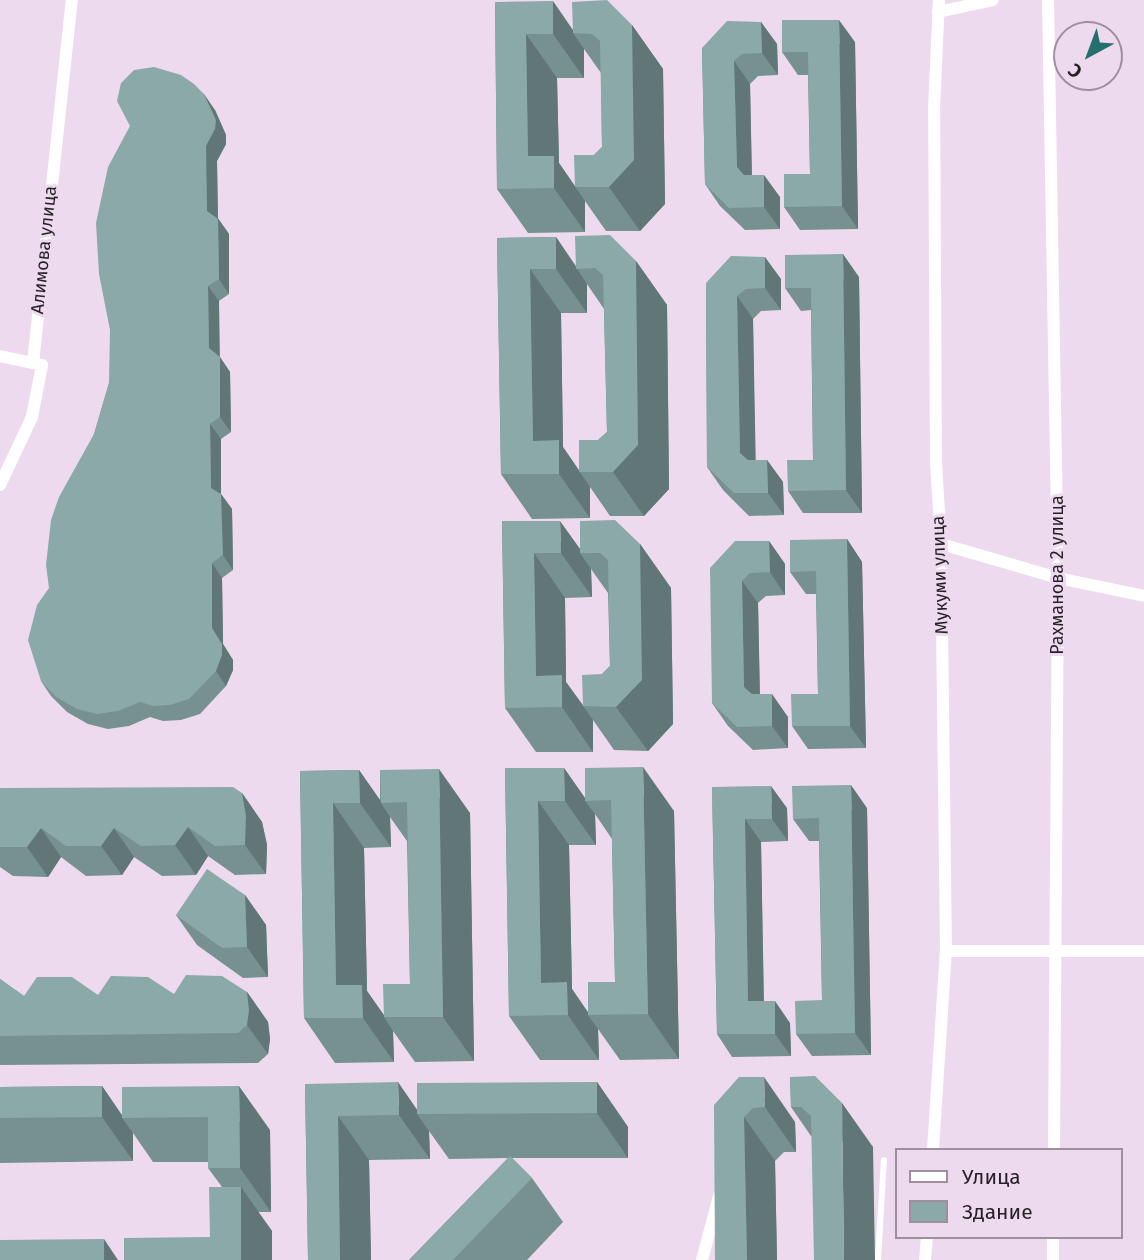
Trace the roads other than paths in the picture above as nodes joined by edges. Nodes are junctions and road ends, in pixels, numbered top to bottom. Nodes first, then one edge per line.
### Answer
1 (72, 0) edge
2 (993, 0) edge
3 (1048, 0) edge
4 (938, 6) edge
5 (0, 356) edge
6 (33, 363) junction
7 (0, 485) edge
8 (941, 544) junction
9 (1058, 578) junction
10 (1144, 596) edge
11 (1056, 950) junction
12 (946, 951) junction
13 (1144, 951) edge
14 (933, 1148) edge
15 (1054, 1148) edge
16 (884, 1160) dead end
17 (722, 1184) edge
18 (927, 1239) edge
19 (1053, 1239) edge
20 (702, 1260) edge
21 (878, 1260) edge
22 (925, 1260) edge
23 (1053, 1260) edge

1 - 6 street, Алимова улица
2 - 4 street
3 - 9 street, Рахманова 2 улица
4 - 8 street, Мукуми улица
5 - 6 street
6 - 7 street, Алимова улица
8 - 9 street
8 - 12 street, Мукуми улица
9 - 10 street
9 - 11 street, Рахманова 2 улица
11 - 12 street
11 - 13 street
11 - 15 street, Рахманова 2 улица
12 - 14 street, Мукуми улица
16 - 21 lane
17 - 20 street
18 - 22 street
19 - 23 street

